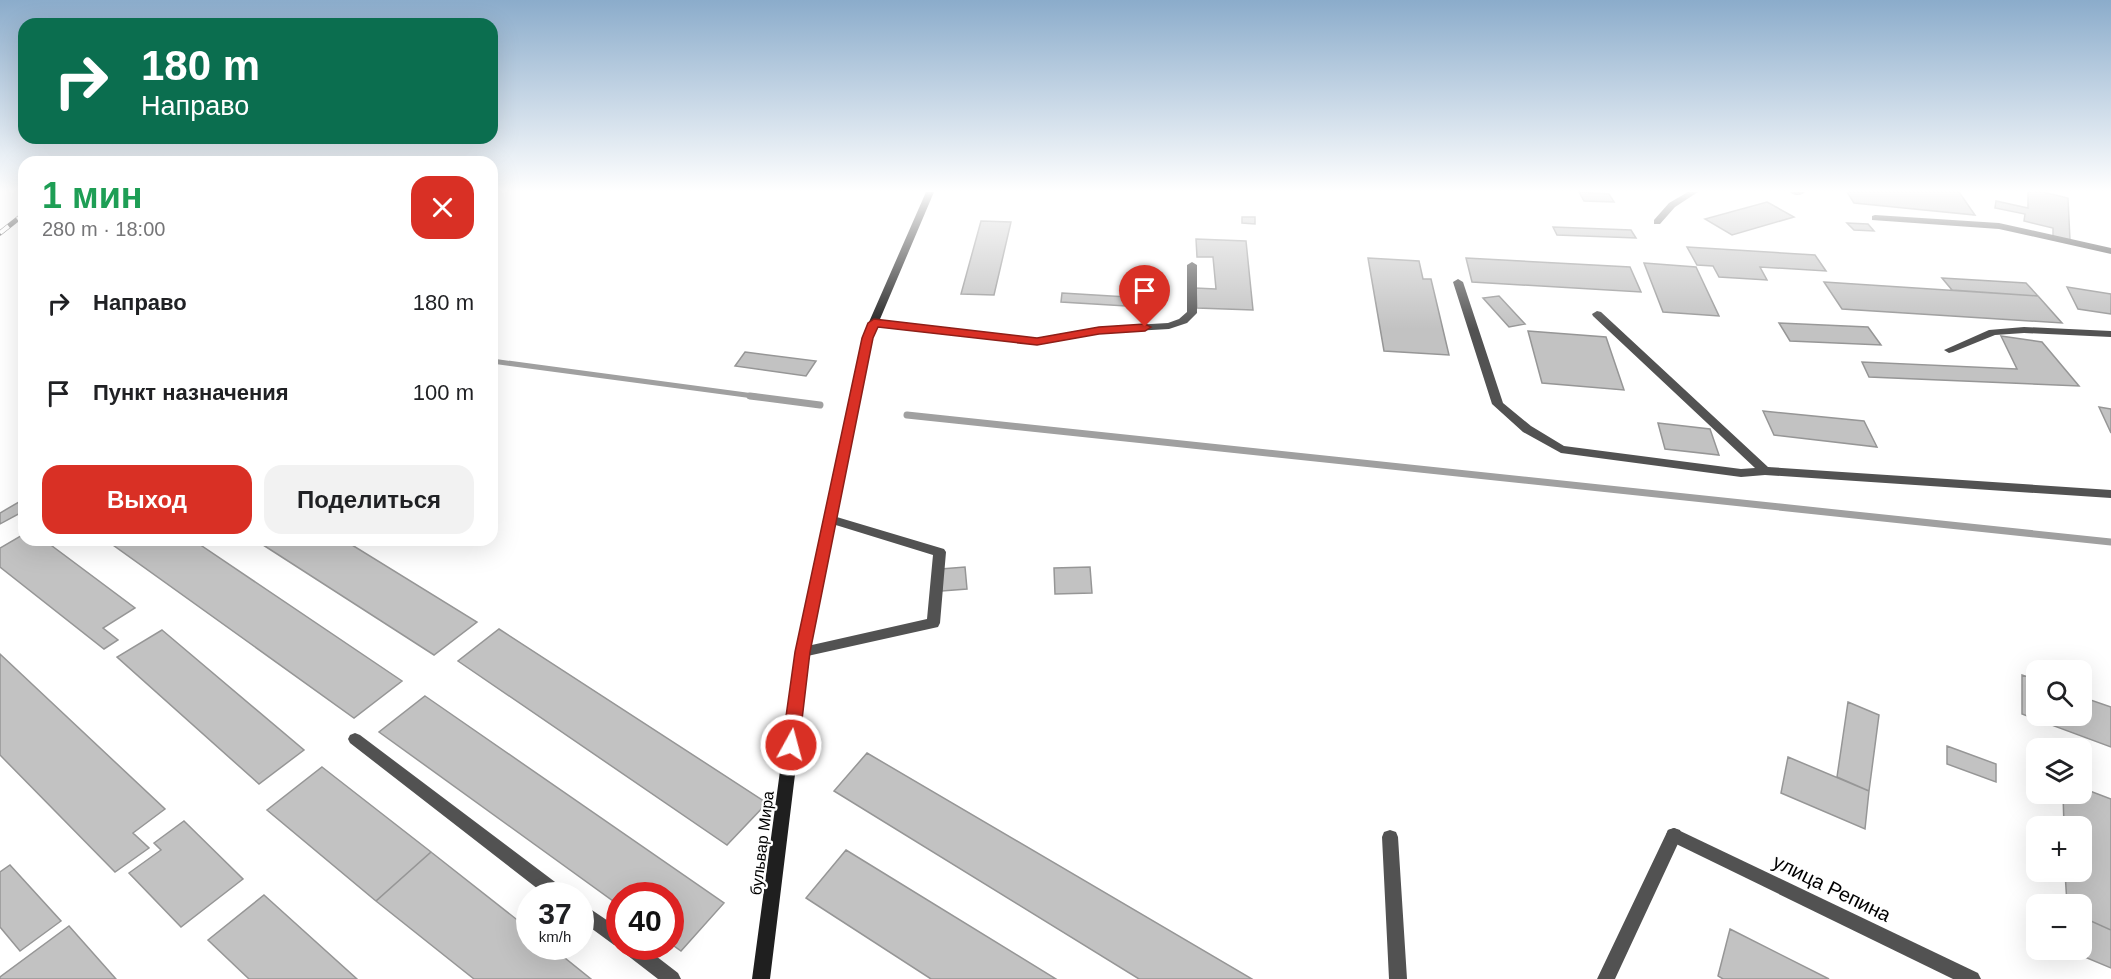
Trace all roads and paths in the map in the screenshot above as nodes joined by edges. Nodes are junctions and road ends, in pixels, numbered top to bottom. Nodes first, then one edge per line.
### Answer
1 (910, 238) edge
2 (2051, 238) edge
3 (2111, 251) edge
4 (1192, 265) dead end
5 (1458, 282) dead end
6 (1597, 314) dead end
7 (874, 323) junction
8 (2111, 334) edge
9 (1949, 350) dead end
10 (1765, 471) junction
11 (2111, 494) edge
12 (830, 519) junction
13 (803, 652) junction
14 (355, 739) dead end
15 (1390, 837) dead end
16 (543, 882) edge
17 (647, 960) edge
18 (672, 979) edge
19 (761, 979) edge
20 (1398, 979) edge
21 (1606, 979) edge
22 (1972, 979) edge

1 - 7 street, бульвар Мира
2 - 3 street
4 - 7 street
5 - 10 street
6 - 10 street
7 - 12 street, бульвар Мира
8 - 9 street
10 - 11 street
12 - 13 street, бульвар Мира
12 - 13 street
13 - 19 street, бульвар Мира
14 - 16 street
15 - 20 street
17 - 18 street
21 - 22 street, улица Репина

